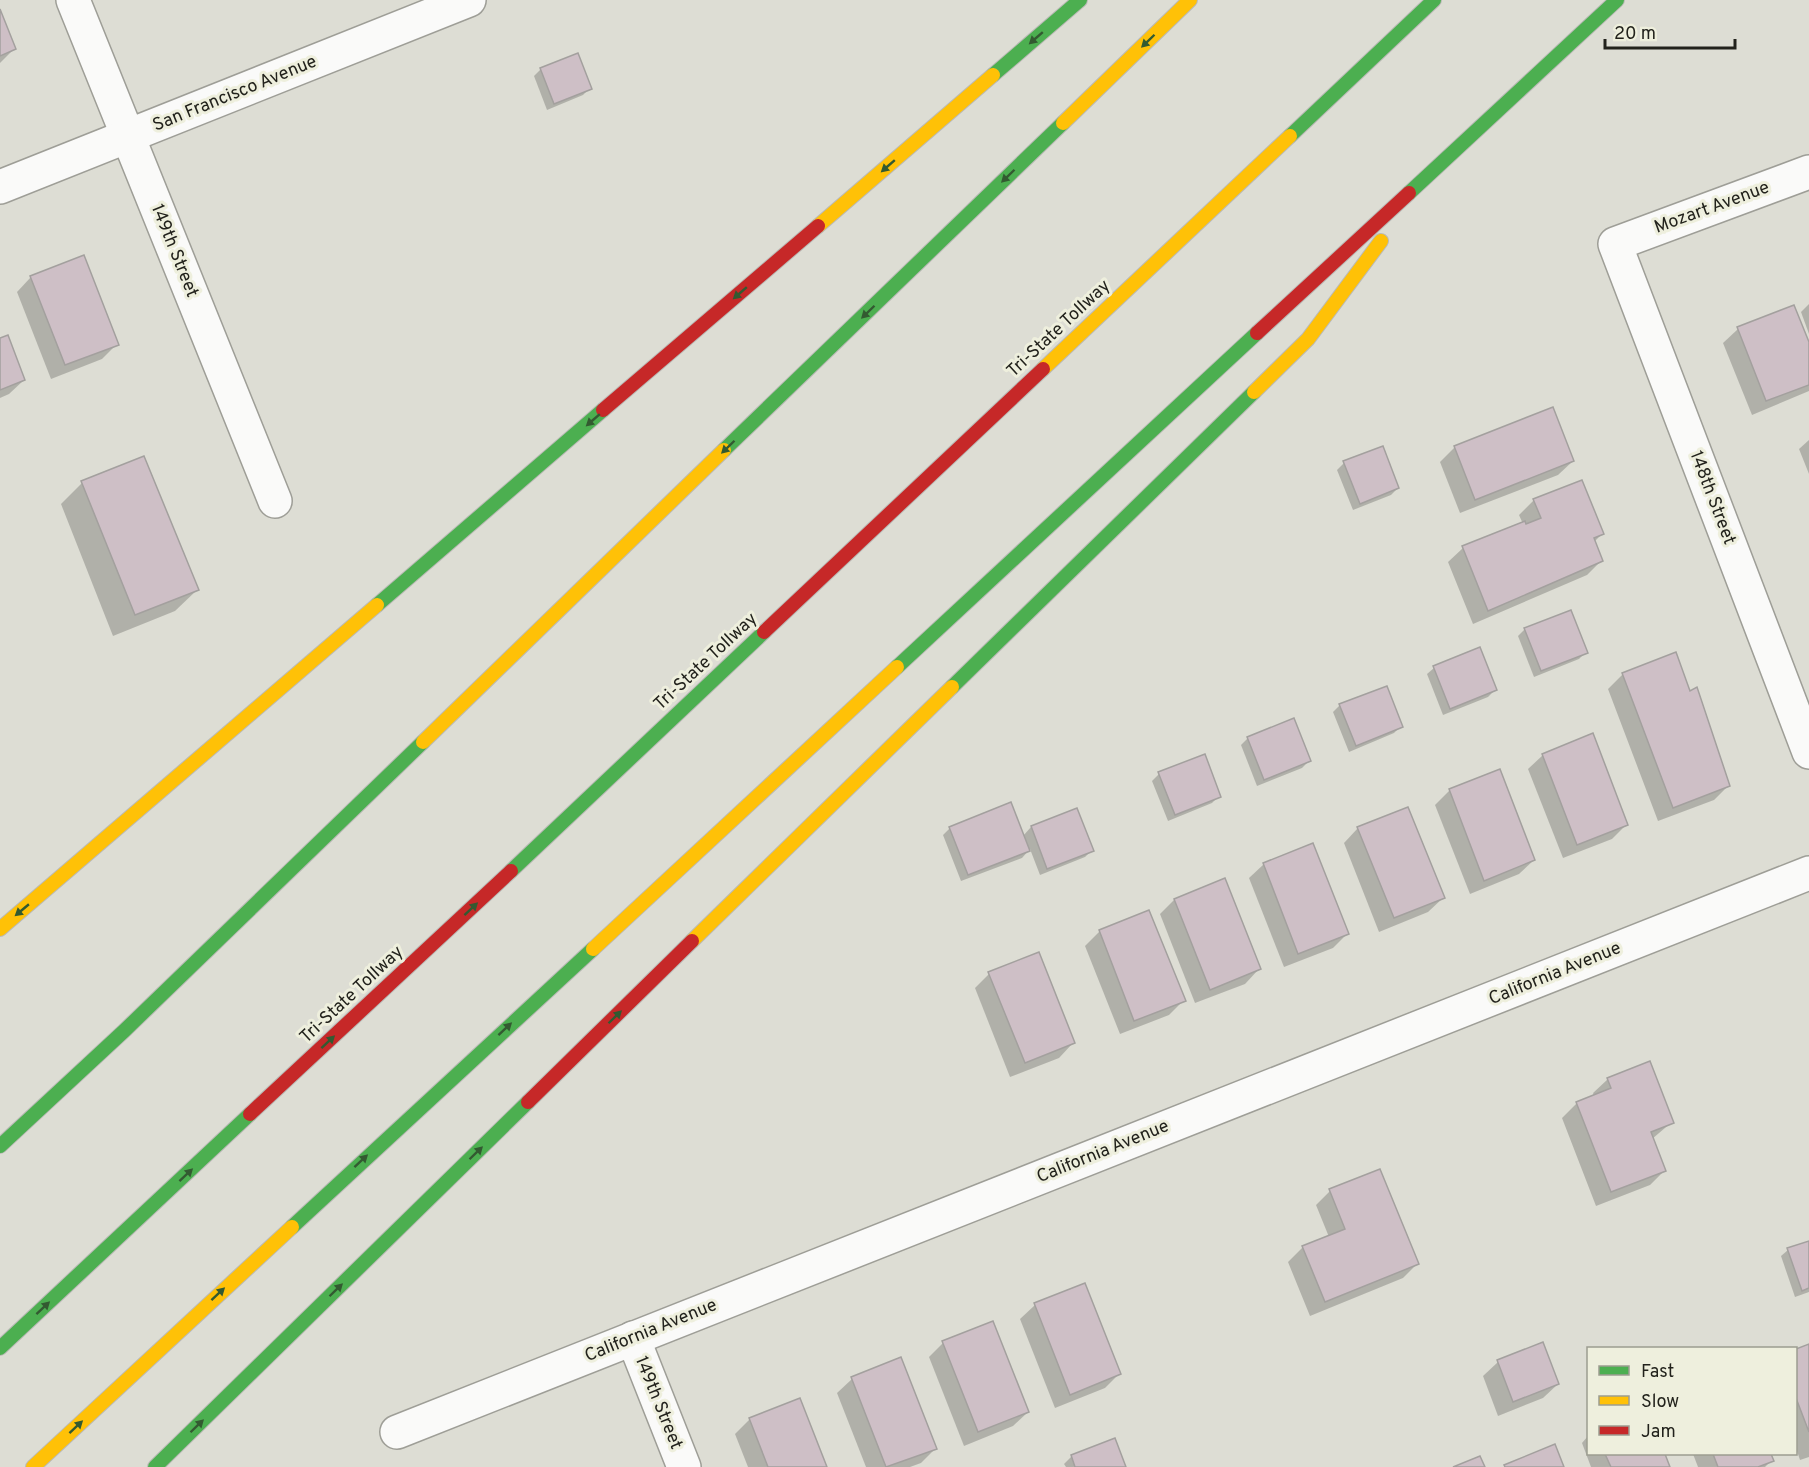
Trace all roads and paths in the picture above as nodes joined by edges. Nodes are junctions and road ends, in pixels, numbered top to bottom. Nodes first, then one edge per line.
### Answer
1 (73, 0) edge
2 (469, 0) edge
3 (1080, 0) edge
4 (1190, 0) edge
5 (1434, 0) edge
6 (1617, 0) edge
7 (128, 137) junction
8 (1809, 172) edge
9 (1427, 177) junction
10 (0, 187) edge
11 (1615, 244) joint
12 (275, 501) dead end
13 (1809, 752) edge
14 (99, 846) junction
15 (1809, 873) edge
16 (30, 921) dead end
17 (0, 928) edge
18 (0, 1146) edge
19 (633, 1338) junction
20 (0, 1348) edge
21 (397, 1432) dead end
22 (33, 1467) edge
23 (155, 1467) edge
24 (684, 1467) edge

1 - 7 street, 149th Street
2 - 7 street, San Francisco Avenue
3 -> 14 highway
4 -> 18 highway
20 -> 5 highway, Tri-State Tollway
6 - 9 highway
7 - 10 street, San Francisco Avenue
7 - 12 street, 149th Street
8 - 11 street, Mozart Avenue
22 -> 9 highway
23 -> 9 highway
11 - 13 street, 148th Street
14 - 16 highway
14 -> 17 highway
15 - 19 street, California Avenue
19 - 21 street, California Avenue
19 - 24 street, 149th Street

